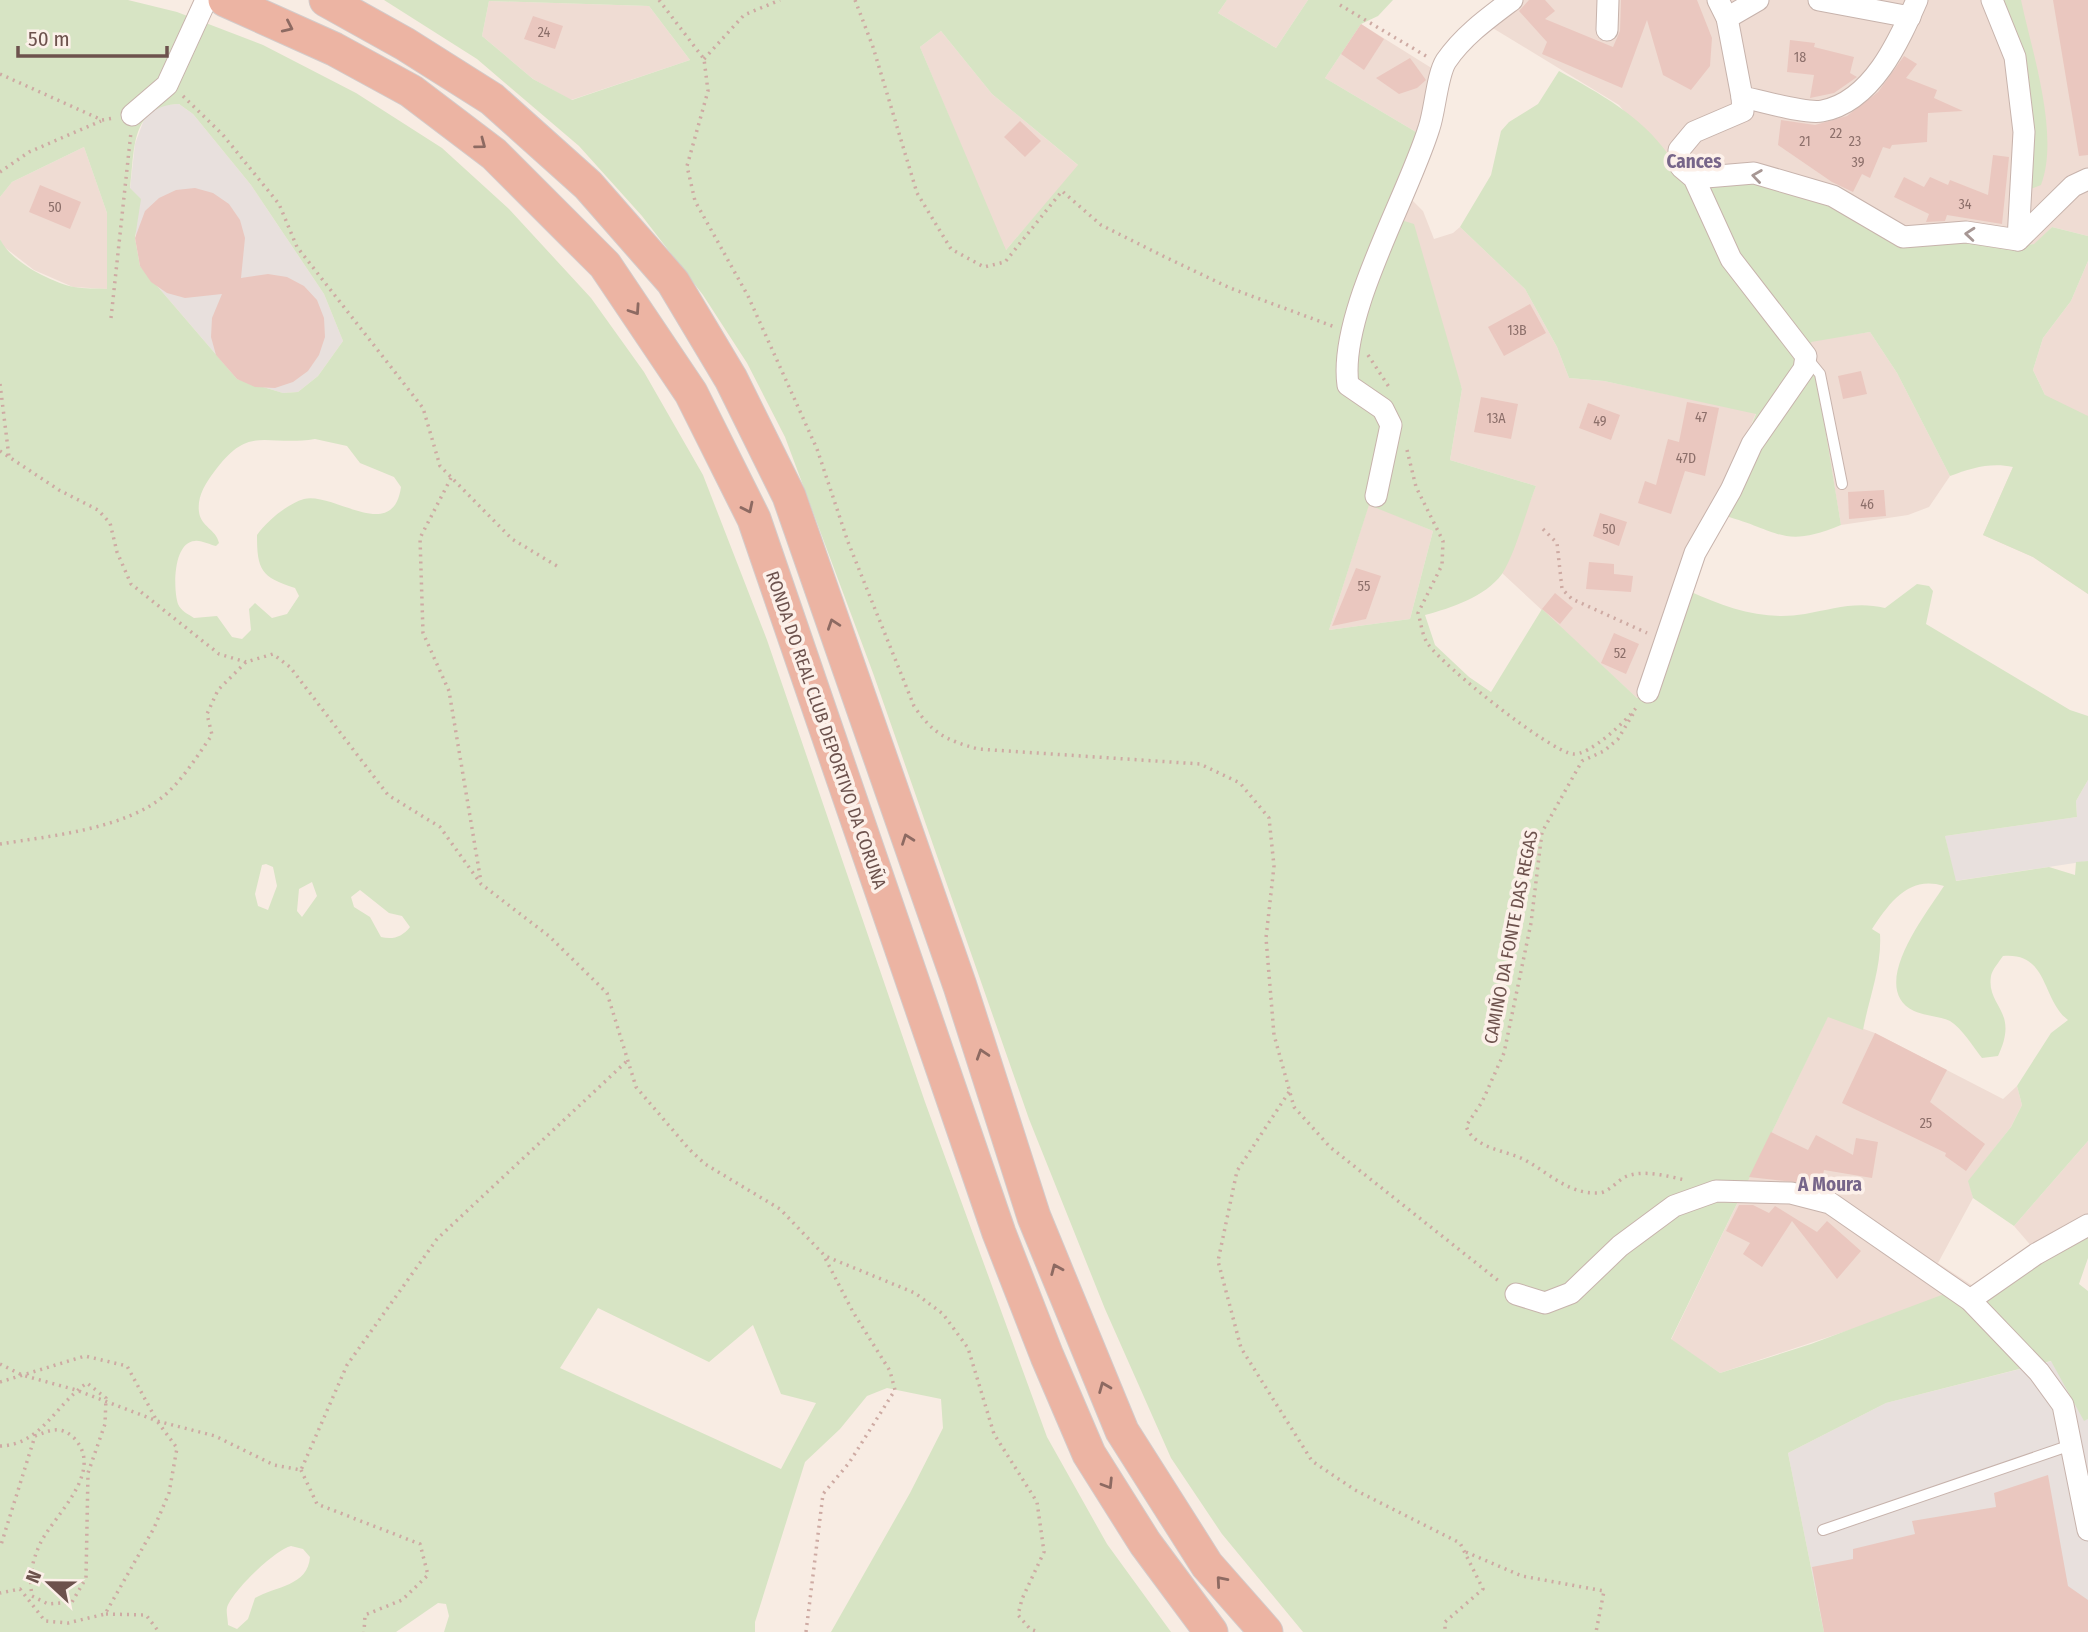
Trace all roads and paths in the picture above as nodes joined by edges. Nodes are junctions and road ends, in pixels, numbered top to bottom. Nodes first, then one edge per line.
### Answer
1 (206, 0) edge
2 (225, 0) edge
3 (326, 0) edge
4 (659, 0) edge
5 (780, 0) edge
6 (855, 0) edge
7 (1512, 0) edge
8 (1608, 0) edge
9 (1758, 0) edge
10 (1819, 0) edge
11 (1992, 0) edge
12 (1340, 5) dead end
13 (1914, 8) edge
14 (1722, 9) edge
15 (1607, 30) dead end
16 (704, 59) junction
17 (1444, 64) junction
18 (0, 74) edge
19 (167, 85) junction
20 (1742, 97) junction
21 (132, 115) junction
22 (102, 120) junction
23 (0, 172) edge
24 (1694, 178) junction
25 (2088, 179) edge
26 (2018, 240) junction
27 (111, 318) dead end
28 (1353, 333) junction
29 (1805, 356) junction
30 (0, 384) edge
31 (1390, 388) dead end
32 (1406, 447) dead end
33 (0, 451) edge
34 (9, 460) junction
35 (451, 478) junction
36 (1842, 484) dead end
37 (1376, 496) dead end
38 (1543, 529) dead end
39 (557, 566) dead end
40 (1665, 640) junction
41 (246, 662) junction
42 (1648, 692) joint
43 (1635, 710) junction
44 (0, 844) edge
45 (481, 884) junction
46 (628, 1060) junction
47 (1289, 1091) junction
48 (1716, 1191) junction
49 (2088, 1225) edge
50 (825, 1256) junction
51 (1516, 1294) joint
52 (1970, 1300) junction
53 (0, 1364) edge
54 (22, 1375) junction
55 (0, 1382) edge
56 (76, 1390) junction
57 (106, 1402) junction
58 (156, 1421) junction
59 (35, 1436) junction
60 (2071, 1445) junction
61 (0, 1446) edge
62 (301, 1470) junction
63 (1823, 1530) dead end
64 (2088, 1530) edge
65 (0, 1548) edge
66 (1464, 1551) junction
67 (0, 1594) edge
68 (105, 1614) junction
69 (159, 1632) edge
70 (364, 1632) edge
71 (806, 1632) edge
72 (1039, 1632) edge
73 (1211, 1632) edge
74 (1266, 1632) edge
75 (1445, 1632) edge
76 (1596, 1632) edge

1 - 19 street
2 -> 73 highway, RONDA DO REAL CLUB DEPORTIVO DA CORUÑA
74 -> 3 highway
4 - 16 path
5 - 16 path
6 - 28 path
7 - 17 street
8 - 15 street
9 - 14 street
10 - 13 street
11 - 26 street
12 - 17 path
13 - 20 street
14 - 20 street
16 - 47 path
17 - 28 street
18 - 22 path
19 - 21 street
19 - 35 path
20 - 24 street
21 - 22 path
21 - 27 path
22 - 23 path
26 -> 24 street
24 - 29 street
25 - 26 street
28 - 31 path
28 - 37 street
29 - 36 lane
29 - 40 street
30 - 34 path
32 - 43 path
33 - 34 path
34 - 41 path
35 - 39 path
35 - 45 path
38 - 40 path
40 - 42 street
41 - 44 path
41 - 45 path
42 - 43 path
43 - 48 path, CAMIÑO DA FONTE DAS REGAS
45 - 46 path
46 - 50 path
46 - 62 path
47 - 51 path
47 - 66 path
48 - 51 street
48 - 52 street
49 - 52 street
50 - 71 path
50 - 72 path
52 - 60 street
53 - 54 path
54 - 55 path
54 - 56 path
54 - 58 path
56 - 57 path
56 - 57 path
56 - 59 path
57 - 58 path
57 - 59 path
58 - 62 path
58 - 68 path
59 - 61 path
59 - 65 path
60 - 63 lane
60 - 64 street
62 - 70 path
66 - 75 path
66 - 76 path
67 - 68 path
68 - 69 path

